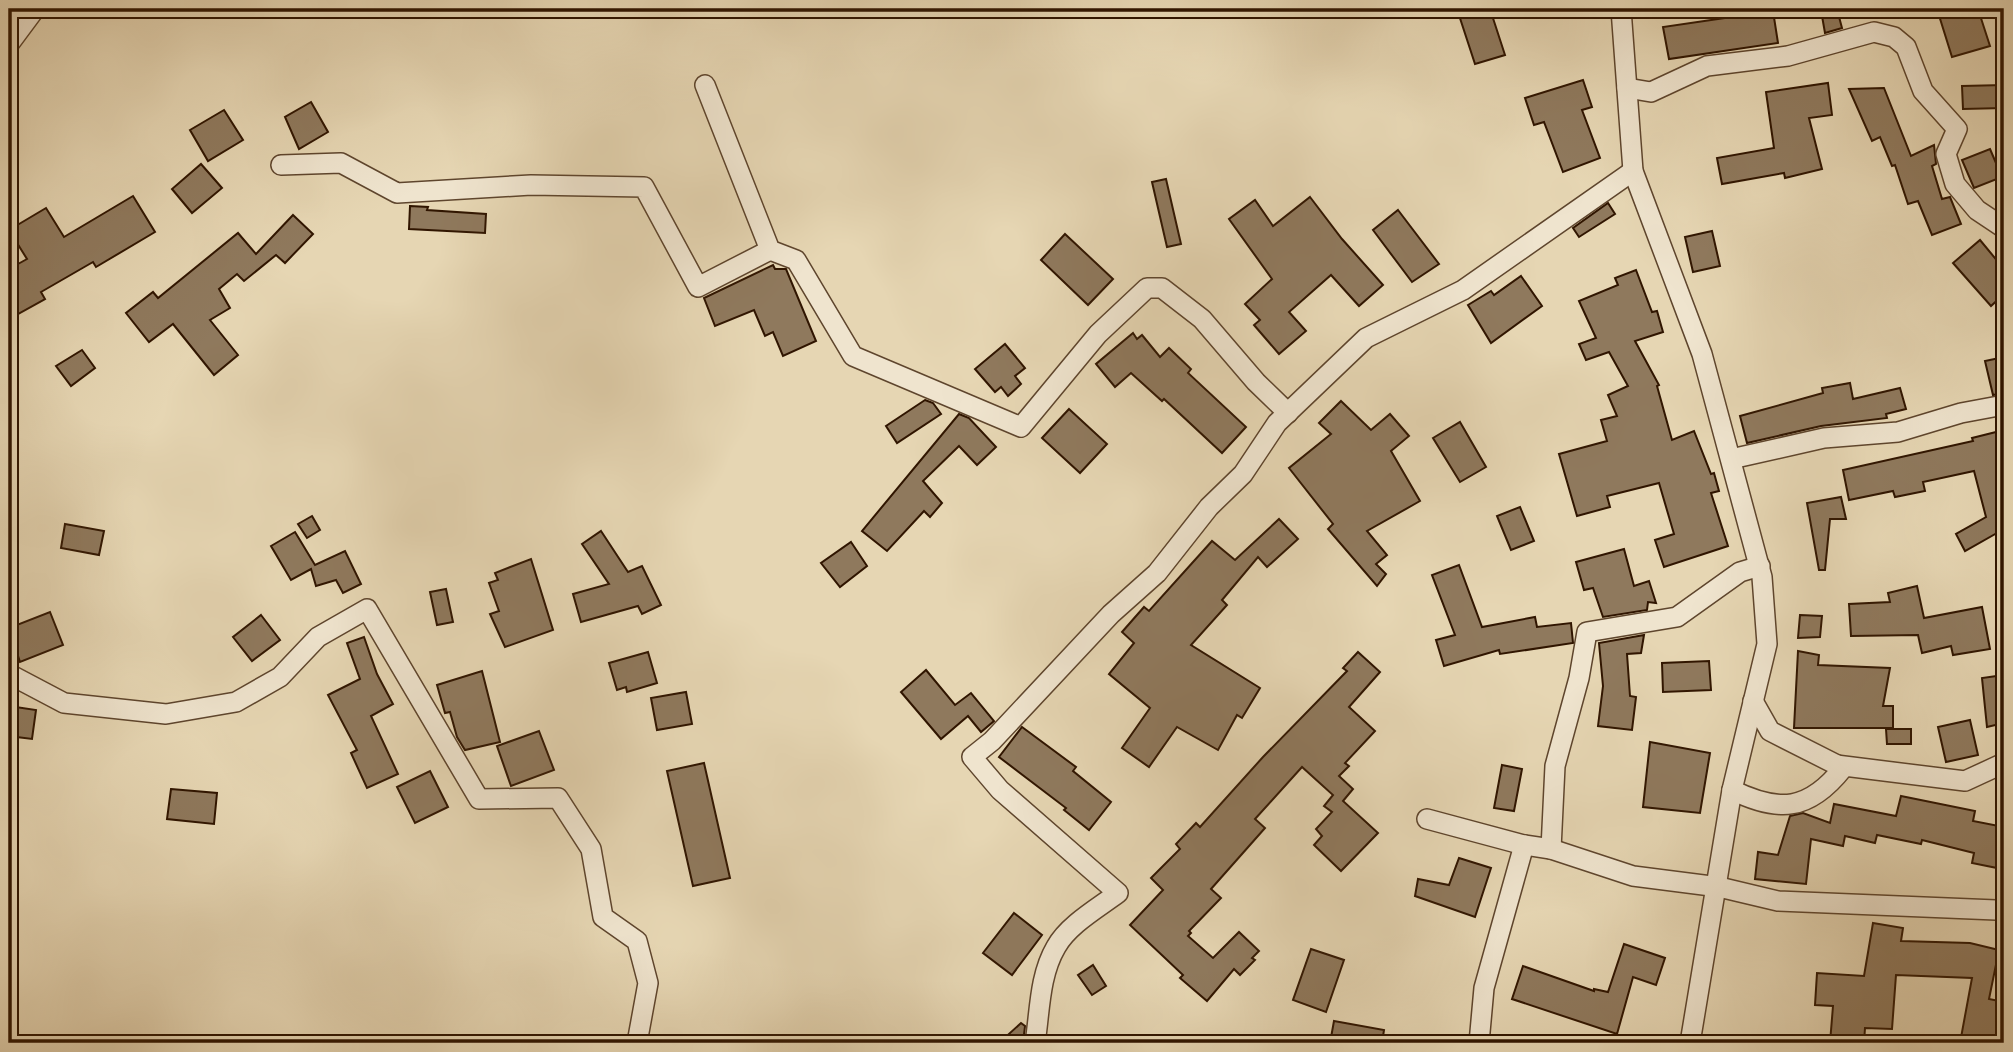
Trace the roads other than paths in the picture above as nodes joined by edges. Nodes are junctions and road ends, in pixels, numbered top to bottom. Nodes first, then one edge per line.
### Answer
1 (35, 9) edge
2 (1621, 9) edge
3 (9, 44) edge
4 (705, 85) dead end
5 (1627, 88) junction
6 (281, 165) dead end
7 (1633, 172) junction
8 (2004, 228) edge
9 (770, 250) junction
10 (2004, 405) edge
11 (1288, 413) junction
12 (1731, 459) junction
13 (1760, 566) junction
14 (9, 674) edge
15 (1753, 701) junction
16 (2004, 763) edge
17 (1836, 765) junction
18 (1732, 790) junction
19 (1427, 819) dead end
20 (1524, 845) junction
21 (1551, 849) junction
22 (1719, 887) junction
23 (1996, 910) dead end
24 (637, 1043) edge
25 (1035, 1043) edge
26 (1479, 1043) edge
27 (1690, 1043) edge

1 - 3 street
2 - 5 street
4 - 9 street
5 - 7 street
5 - 8 street
6 - 9 street
7 - 11 street
7 - 12 street
9 - 11 street
10 - 12 street
11 - 25 street
12 - 13 street
13 - 15 street
13 - 21 street
14 - 24 street
15 - 17 street
15 - 18 street
16 - 17 street
17 - 18 street
18 - 22 street
19 - 20 street
20 - 21 street
20 - 26 street
21 - 22 street
22 - 23 street
22 - 27 street

